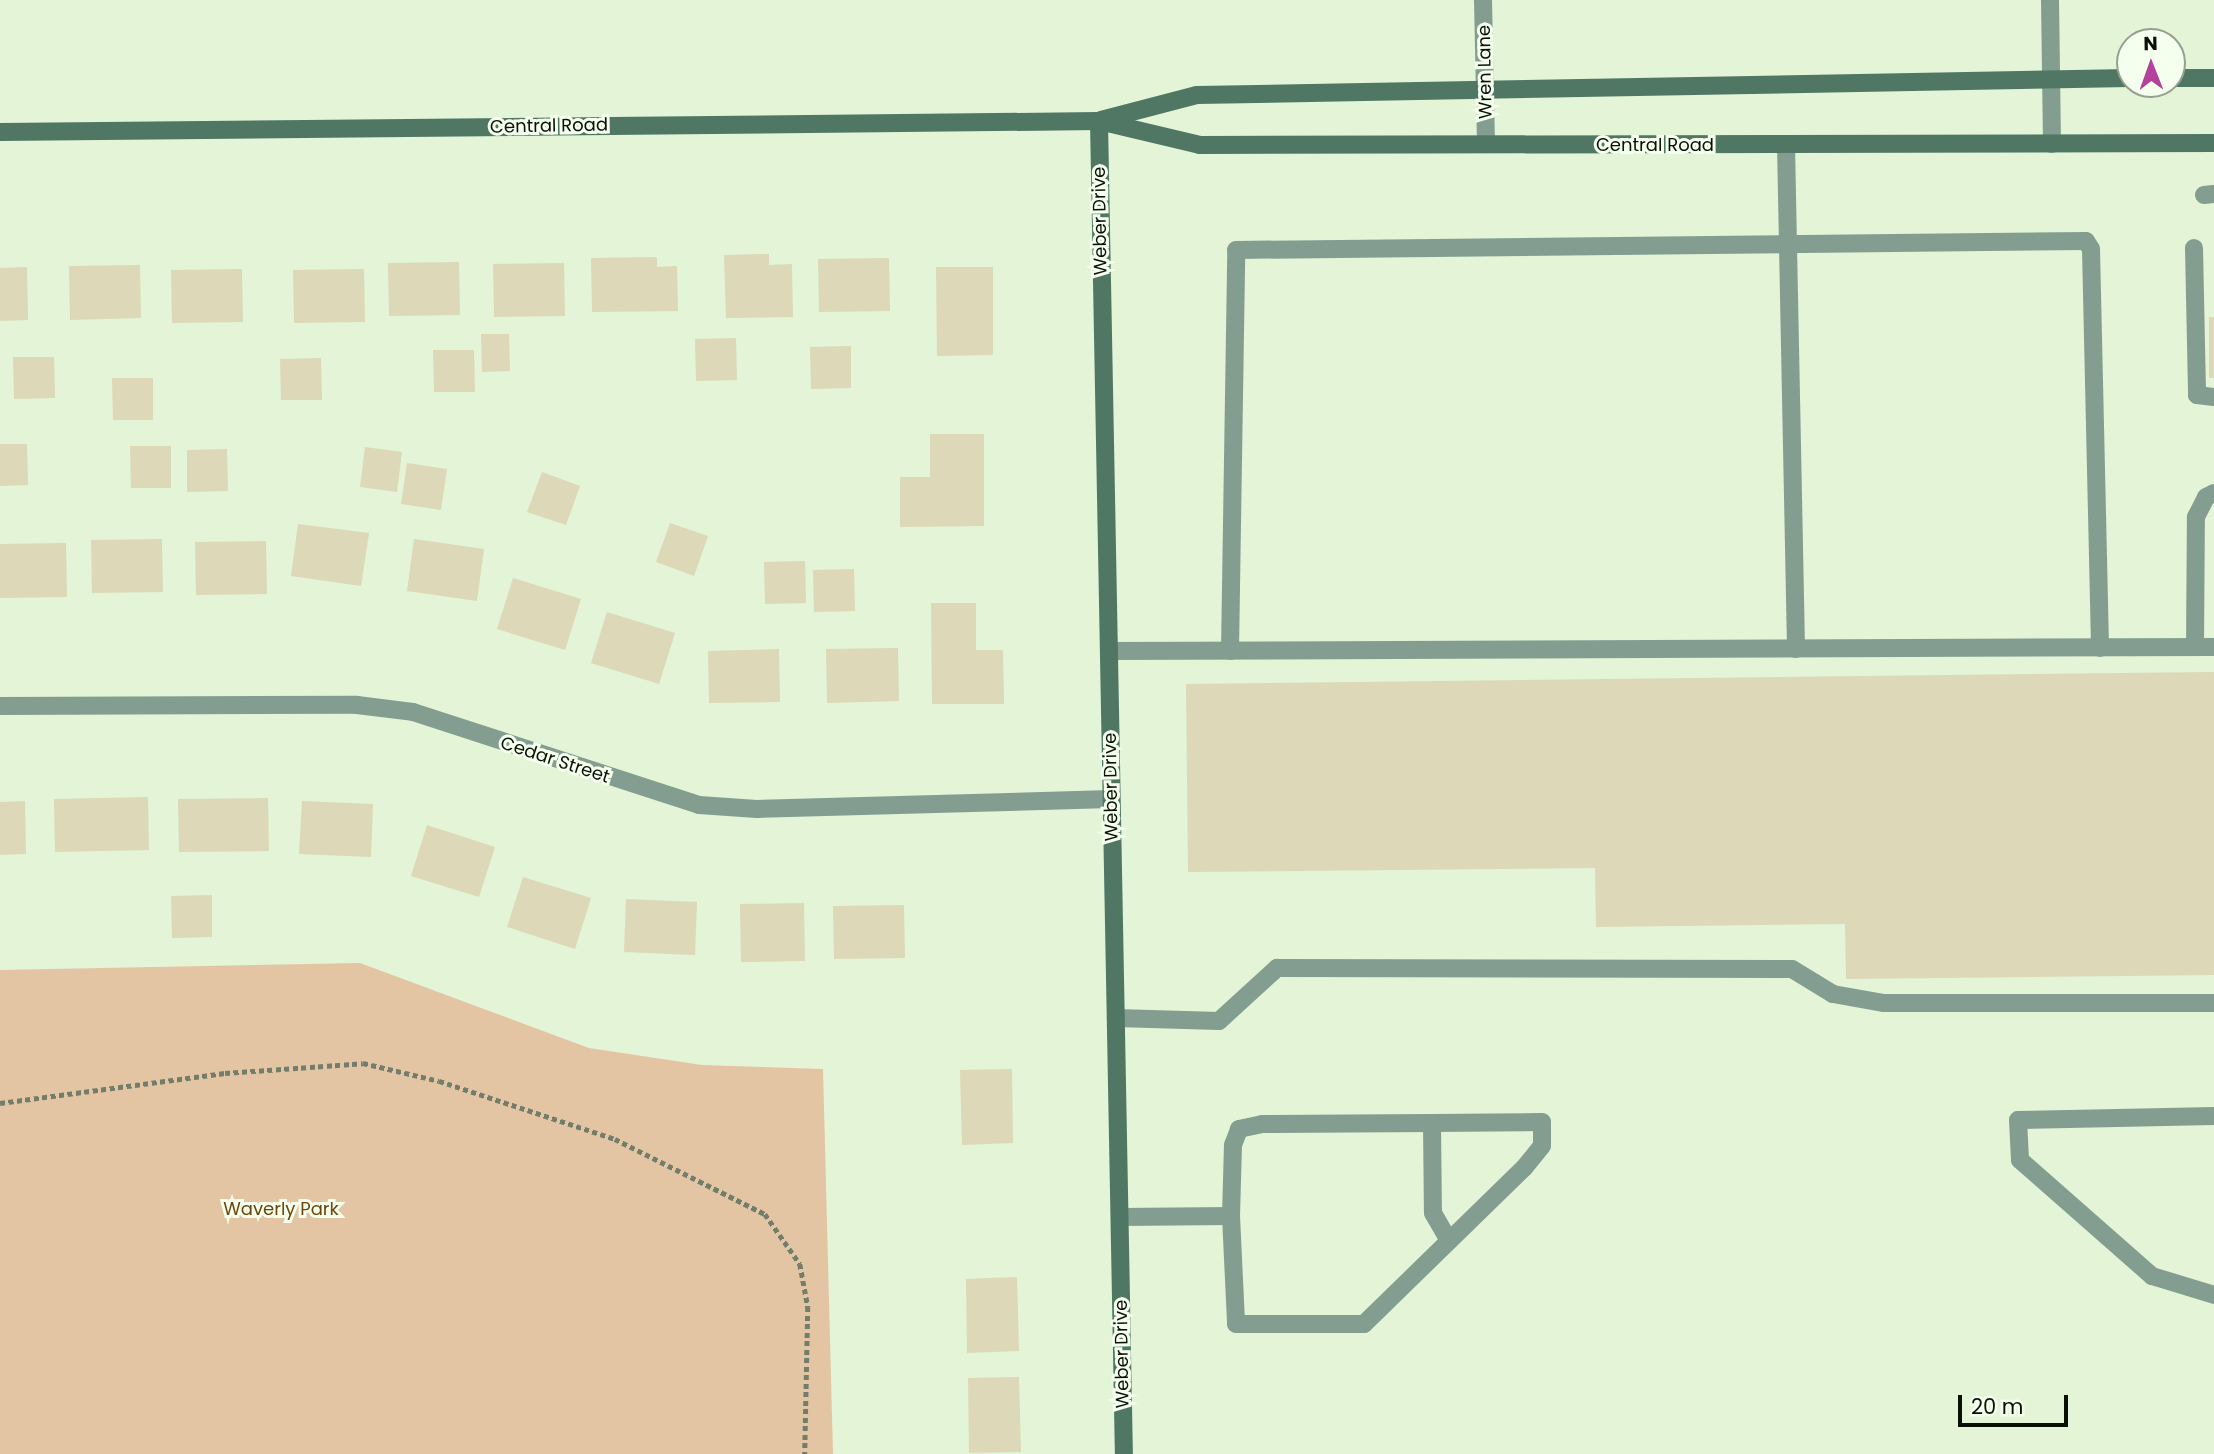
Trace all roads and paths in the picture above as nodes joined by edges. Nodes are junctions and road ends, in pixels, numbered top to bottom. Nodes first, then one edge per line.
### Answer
1 (1483, 0) edge
2 (2050, 0) edge
3 (2051, 78) junction
4 (2116, 78) edge
5 (2186, 78) edge
6 (2214, 78) edge
7 (1485, 92) junction
8 (1098, 121) junction
9 (0, 132) edge
10 (2214, 143) edge
11 (1486, 144) junction
12 (2052, 144) junction
13 (1786, 145) junction
14 (1788, 244) junction
15 (2194, 248) dead end
16 (2214, 397) edge
17 (2214, 493) edge
18 (2194, 647) junction
19 (2214, 647) edge
20 (2100, 648) junction
21 (1796, 649) junction
22 (1230, 651) junction
23 (1109, 652) junction
24 (0, 706) edge
25 (1111, 799) junction
26 (2214, 1003) edge
27 (1116, 1018) junction
28 (0, 1103) edge
29 (2214, 1116) edge
30 (1432, 1123) junction
31 (1231, 1216) junction
32 (1120, 1217) junction
33 (1449, 1241) junction
34 (2214, 1294) edge
35 (805, 1454) edge
36 (1124, 1454) edge

1 - 7 street, Wren Lane
2 - 3 street
3 - 4 street, Central Road
3 - 7 street, Central Road
3 - 12 street
5 - 6 street
7 - 8 street, Central Road
7 - 11 street, Wren Lane
8 - 9 street, Central Road
8 - 11 street, Central Road
8 - 23 street, Weber Drive
10 - 12 street, Central Road
11 - 13 street, Central Road
12 - 13 street, Central Road
13 - 14 street
14 - 20 street
14 - 21 street
14 - 22 street
15 - 16 street
17 - 18 street
18 - 19 street
18 - 20 street
20 - 21 street
21 - 22 street
22 - 23 street
23 - 25 street, Weber Drive
24 - 25 street, Cedar Street
25 - 27 street, Weber Drive
26 - 27 street
27 - 32 street, Weber Drive
28 - 35 path
29 - 34 street
30 - 31 street
30 - 33 street
30 - 33 street
31 - 32 street
31 - 33 street
32 - 36 street, Weber Drive

